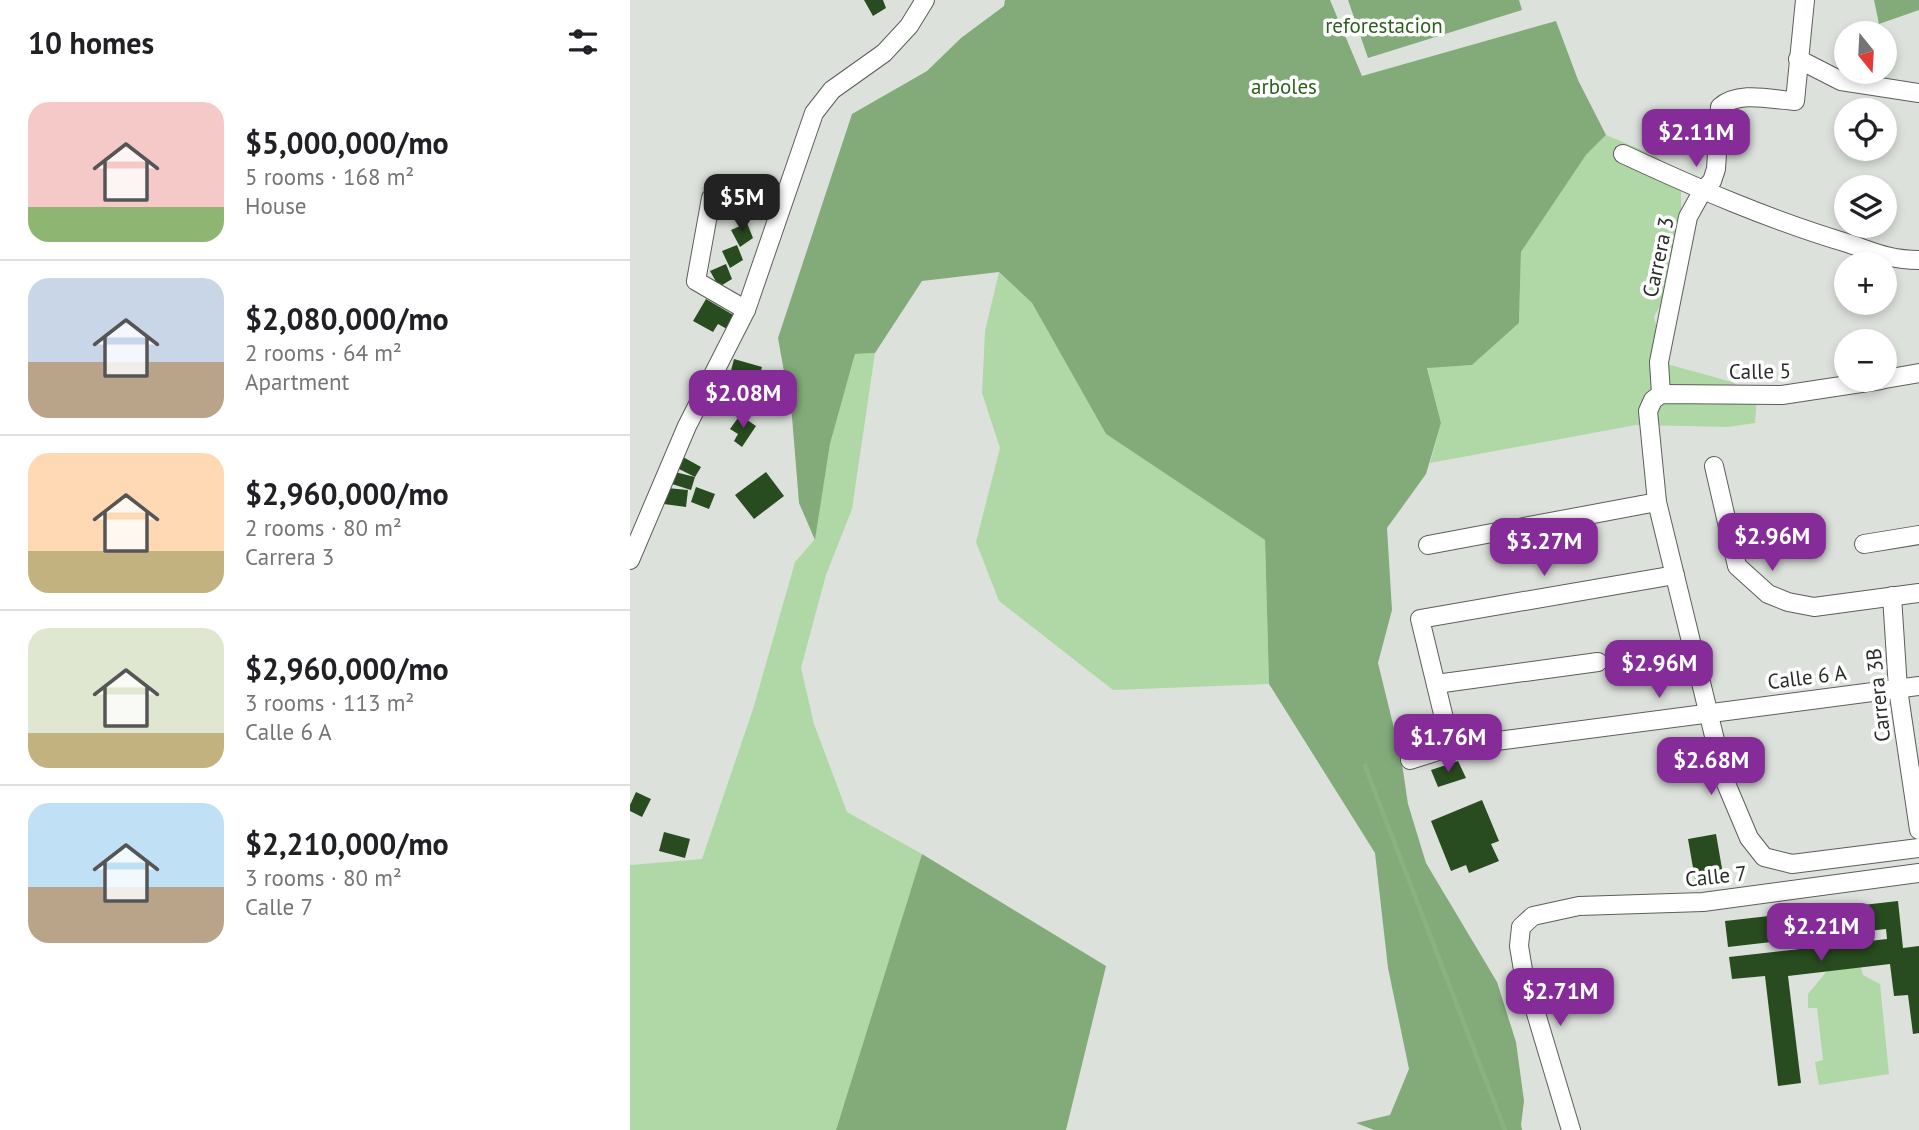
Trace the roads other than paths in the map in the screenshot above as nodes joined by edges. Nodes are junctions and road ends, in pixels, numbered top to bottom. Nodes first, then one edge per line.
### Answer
1 (925, 0) edge
2 (1805, 0) edge
3 (1798, 59) junction
4 (1919, 93) edge
5 (1623, 154) dead end
6 (1703, 190) junction
7 (710, 198) dead end
8 (1919, 260) edge
9 (746, 310) junction
10 (1919, 373) edge
11 (1897, 377) edge
12 (1834, 386) edge
13 (1661, 394) junction
14 (1714, 467) dead end
15 (1657, 502) junction
16 (1919, 535) edge
17 (1864, 544) dead end
18 (1428, 545) dead end
19 (630, 560) edge
20 (1675, 575) junction
21 (1919, 593) edge
22 (1892, 596) junction
23 (1598, 662) dead end
24 (1436, 684) junction
25 (1919, 686) edge
26 (1898, 689) junction
27 (1708, 713) junction
28 (1451, 747) junction
29 (1410, 760) dead end
30 (1919, 830) edge
31 (1919, 848) edge
32 (1919, 873) edge
33 (1571, 1130) edge

1 - 9 street
2 - 3 street, Carrera 3
3 - 4 street
3 - 6 street, Carrera 3
5 - 6 street
6 - 8 street
6 - 13 street, Carrera 3
7 - 9 street
9 - 19 street
10 - 11 street, Calle 5
12 - 13 street, Calle 5
13 - 15 street
14 - 22 street
15 - 18 street
15 - 20 street
16 - 17 street
20 - 24 street
20 - 27 street
21 - 22 street
22 - 26 street, Carrera 3B
23 - 24 street
24 - 28 street
25 - 26 street, Calle 6 A
26 - 27 street, Calle 6 A
26 - 30 street, Carrera 3B
27 - 28 street, Calle 6 A
27 - 31 street
28 - 29 street, Calle 6 A
32 - 33 street, Calle 7

